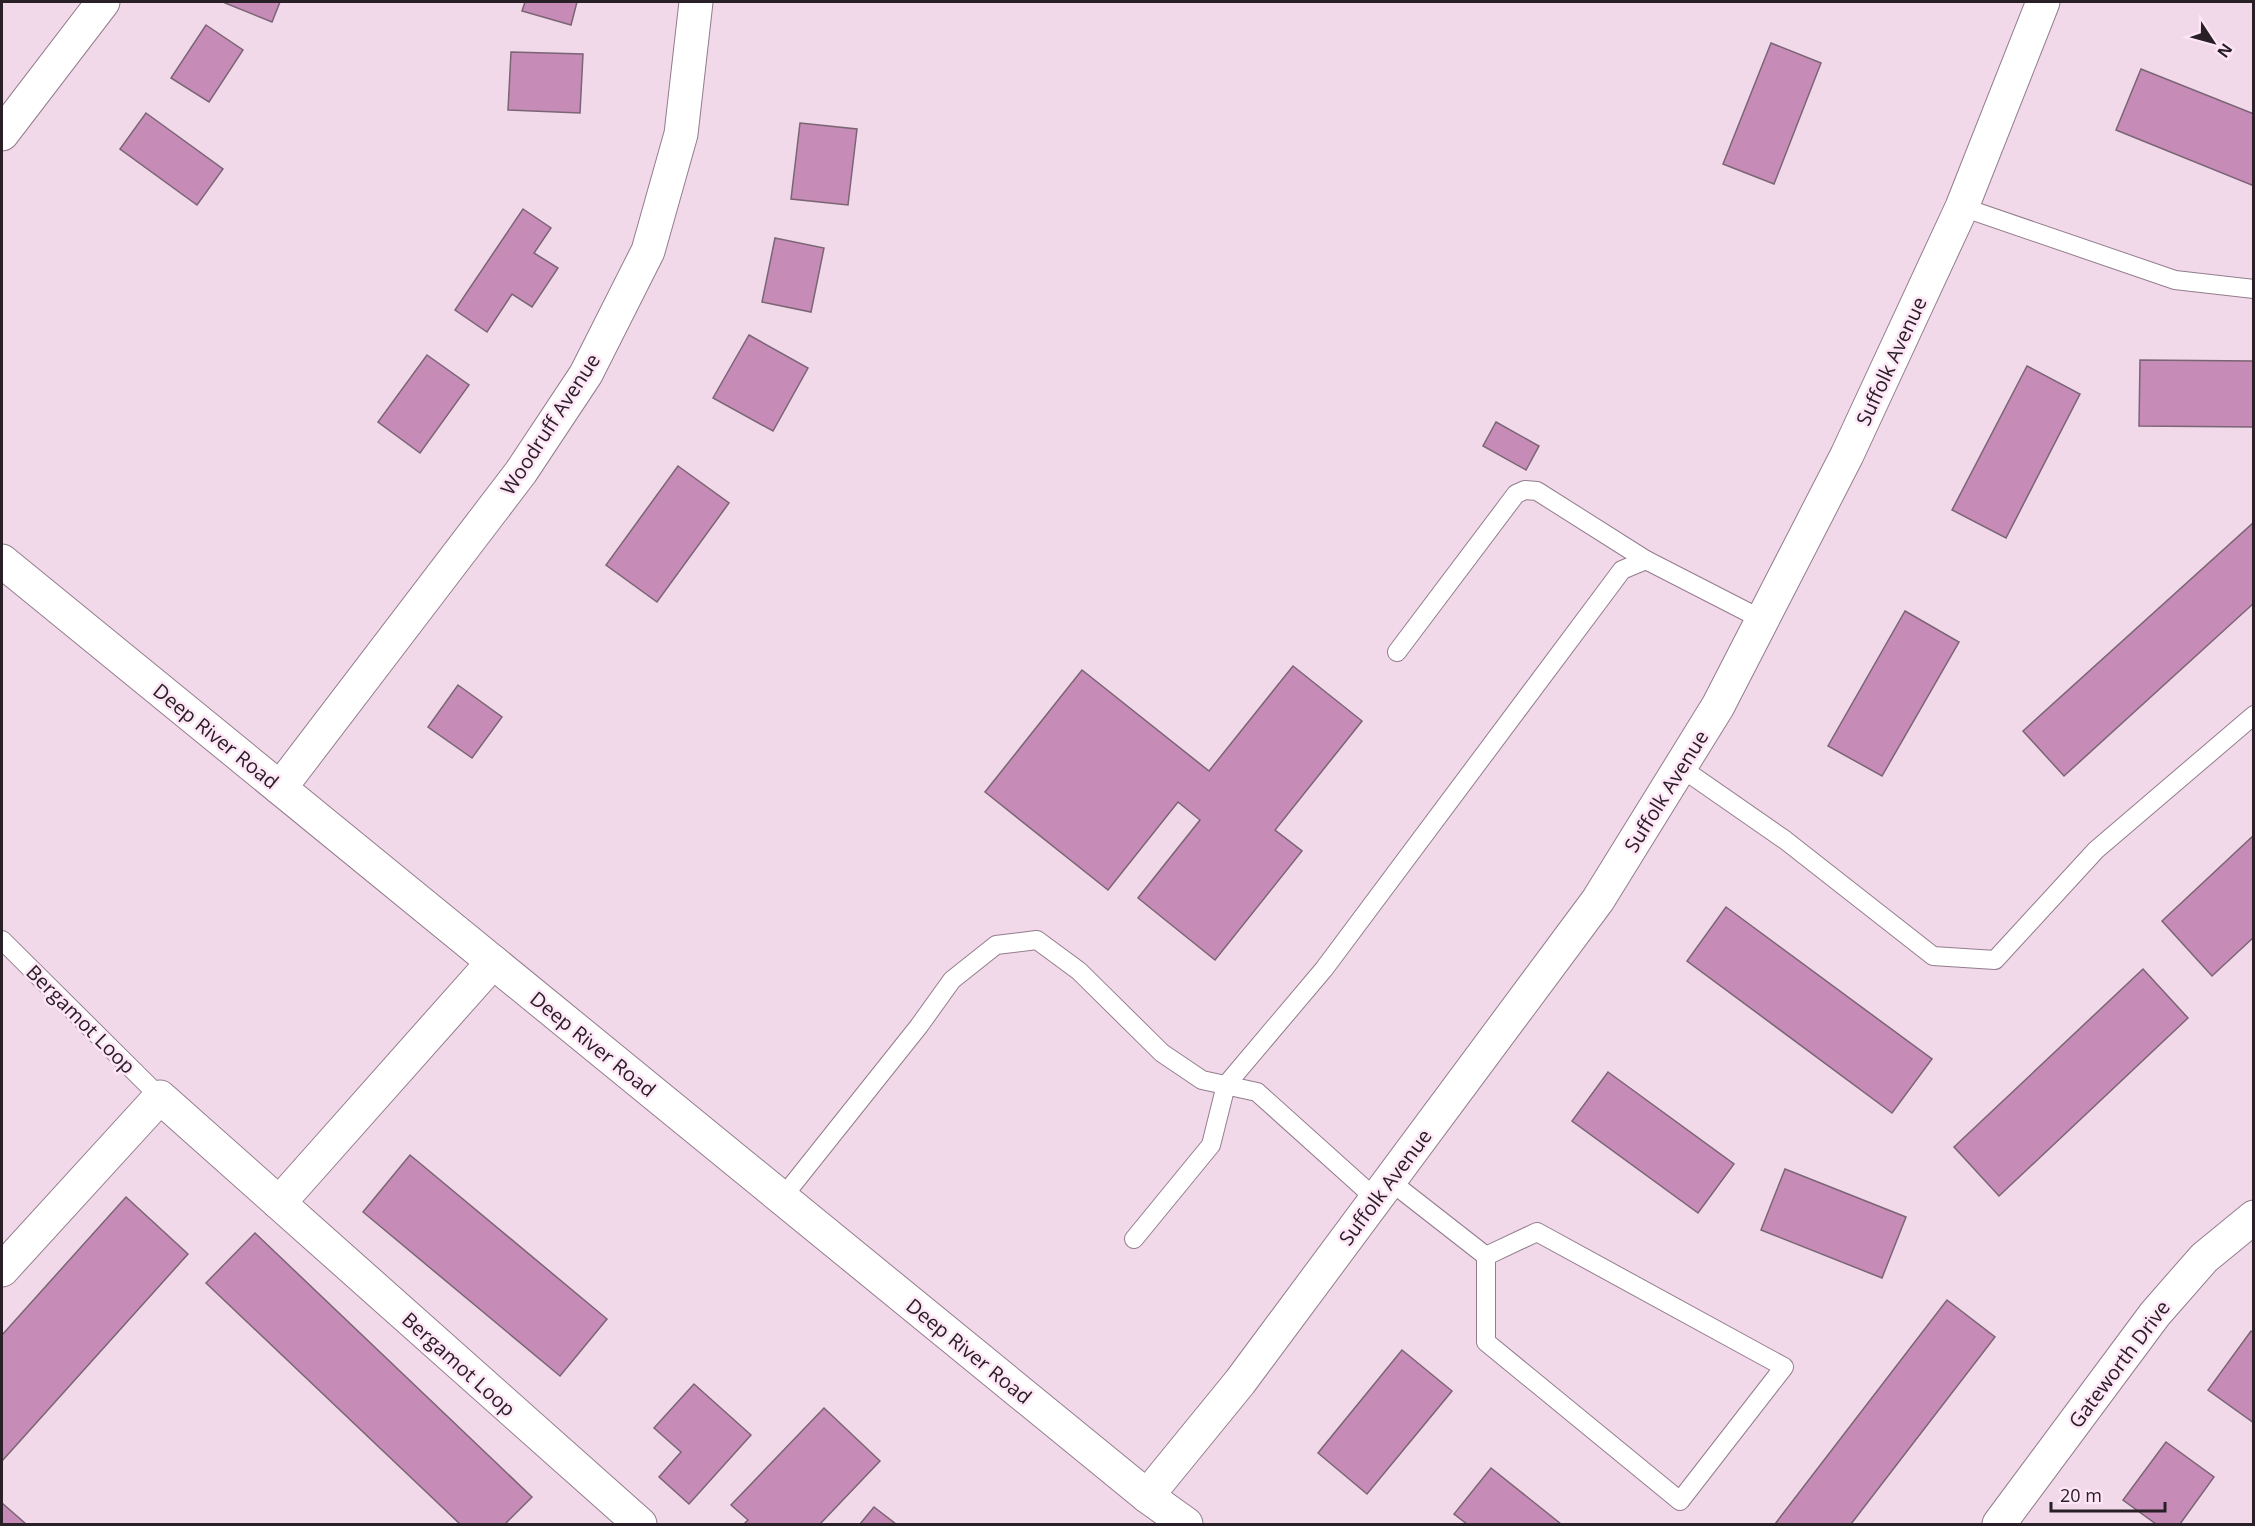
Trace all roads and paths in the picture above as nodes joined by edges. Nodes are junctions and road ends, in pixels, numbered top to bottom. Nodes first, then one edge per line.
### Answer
1 (103, 2) edge
2 (696, 2) edge
3 (2043, 2) edge
4 (2, 135) edge
5 (1962, 207) junction
6 (2253, 288) edge
7 (1646, 560) junction
8 (2, 561) edge
9 (1763, 620) junction
10 (1397, 652) dead end
11 (2253, 715) edge
12 (1680, 767) junction
13 (280, 788) junction
14 (2, 940) edge
15 (492, 962) junction
16 (1226, 1085) junction
17 (160, 1097) junction
18 (1383, 1190) junction
19 (782, 1198) junction
20 (279, 1203) junction
21 (2253, 1217) edge
22 (1134, 1239) dead end
23 (1486, 1256) junction
24 (2, 1270) edge
25 (1147, 1496) junction
26 (640, 1524) edge
27 (1186, 1524) edge
28 (1999, 1524) edge

1 - 4 street
2 - 13 street, Woodruff Avenue
3 - 5 street, Suffolk Avenue
5 - 6 lane
5 - 9 street, Suffolk Avenue
7 - 9 lane
7 - 10 lane
7 - 16 lane
8 - 13 street, Deep River Road
9 - 12 street, Suffolk Avenue
11 - 12 lane
12 - 18 street, Suffolk Avenue
13 - 15 street, Deep River Road
14 - 17 lane, Bergamot Loop
15 - 19 street, Deep River Road
15 - 20 street
16 - 18 lane
16 - 19 lane
16 - 22 lane
17 - 20 street, Bergamot Loop
17 - 24 street
18 - 23 lane
18 - 25 street, Suffolk Avenue
19 - 25 street, Deep River Road
20 - 26 street, Bergamot Loop
21 - 28 street, Gateworth Drive
23 - 23 lane
25 - 27 street, Deep River Road

